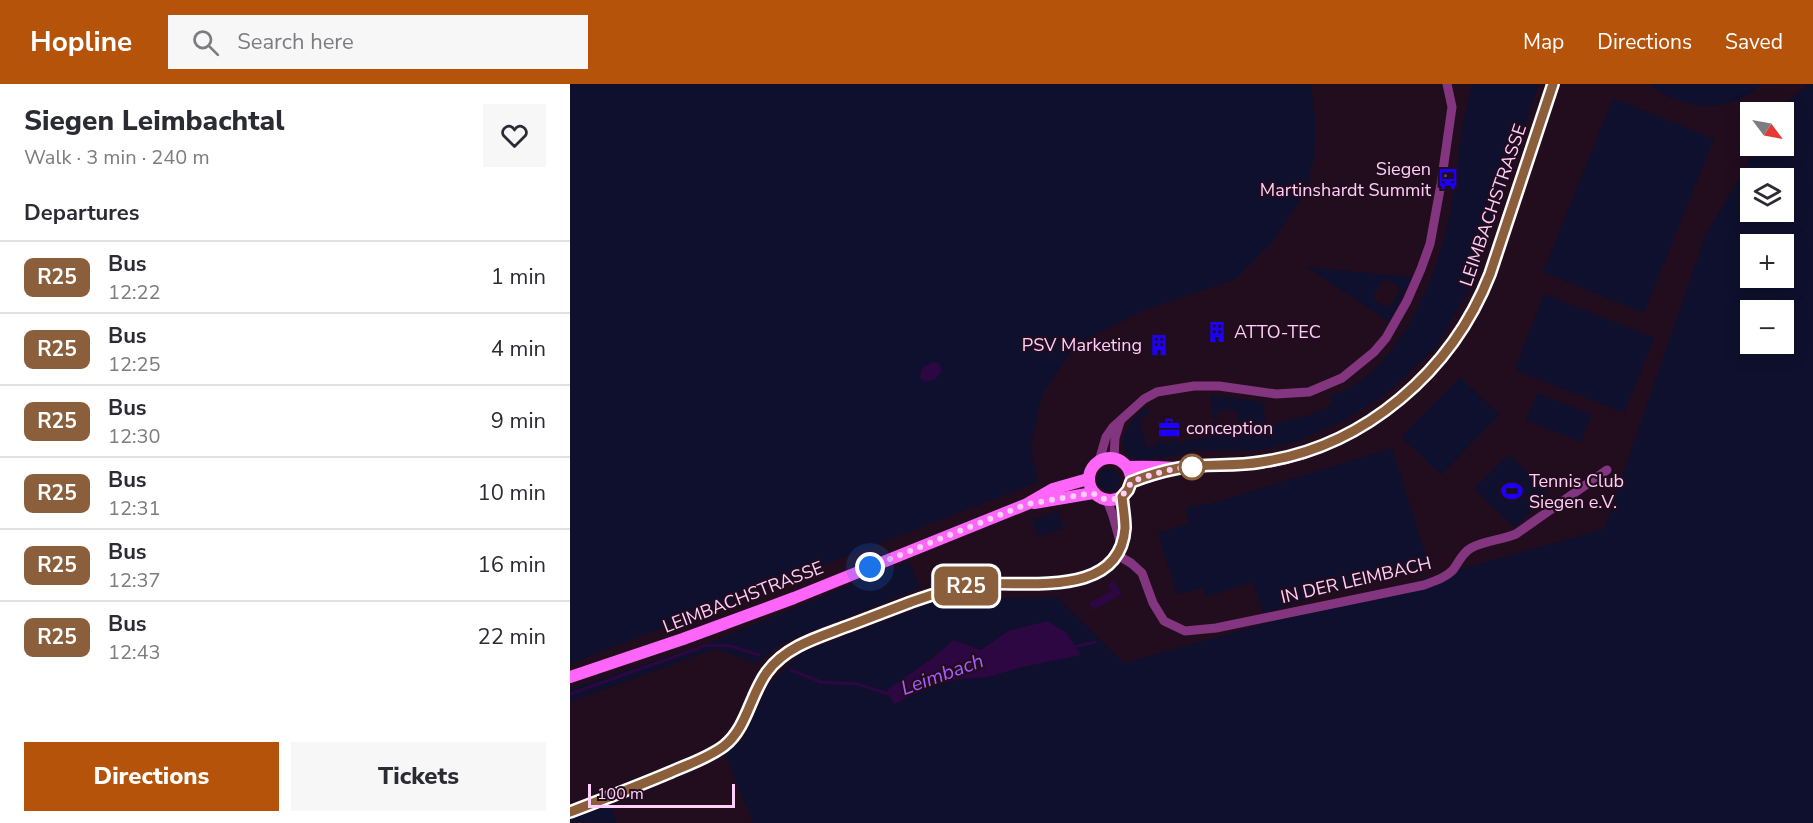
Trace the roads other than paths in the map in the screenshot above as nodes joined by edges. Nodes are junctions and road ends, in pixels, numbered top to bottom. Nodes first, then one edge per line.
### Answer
1 (1447, 84) edge
2 (1553, 84) edge
3 (1122, 418) junction
4 (1114, 458) junction
5 (1099, 460) junction
6 (1128, 467) junction
7 (1180, 468) junction
8 (1607, 470) dead end
9 (1088, 479) junction
10 (1131, 482) junction
11 (1093, 493) junction
12 (1122, 497) junction
13 (1107, 500) junction
14 (1027, 504) junction
15 (1120, 544) junction
16 (1117, 555) junction
17 (570, 677) edge
18 (570, 812) edge

1 - 3 street
2 - 7 main road, LEIMBACHSTRASSE
3 - 4 street
3 - 5 street
4 - 5 main road
4 - 6 main road
5 - 9 main road
6 - 7 main road, LEIMBACHSTRASSE
6 - 10 main road
7 - 10 main road, LEIMBACHSTRASSE
8 - 16 street, IN DER LEIMBACH
9 - 11 main road
9 - 14 main road, LEIMBACHSTRASSE
10 - 12 main road
11 - 13 main road
11 - 14 main road, LEIMBACHSTRASSE
12 - 13 main road
12 - 15 street
13 - 15 street
14 - 17 main road, LEIMBACHSTRASSE
15 - 16 street
16 - 18 street

